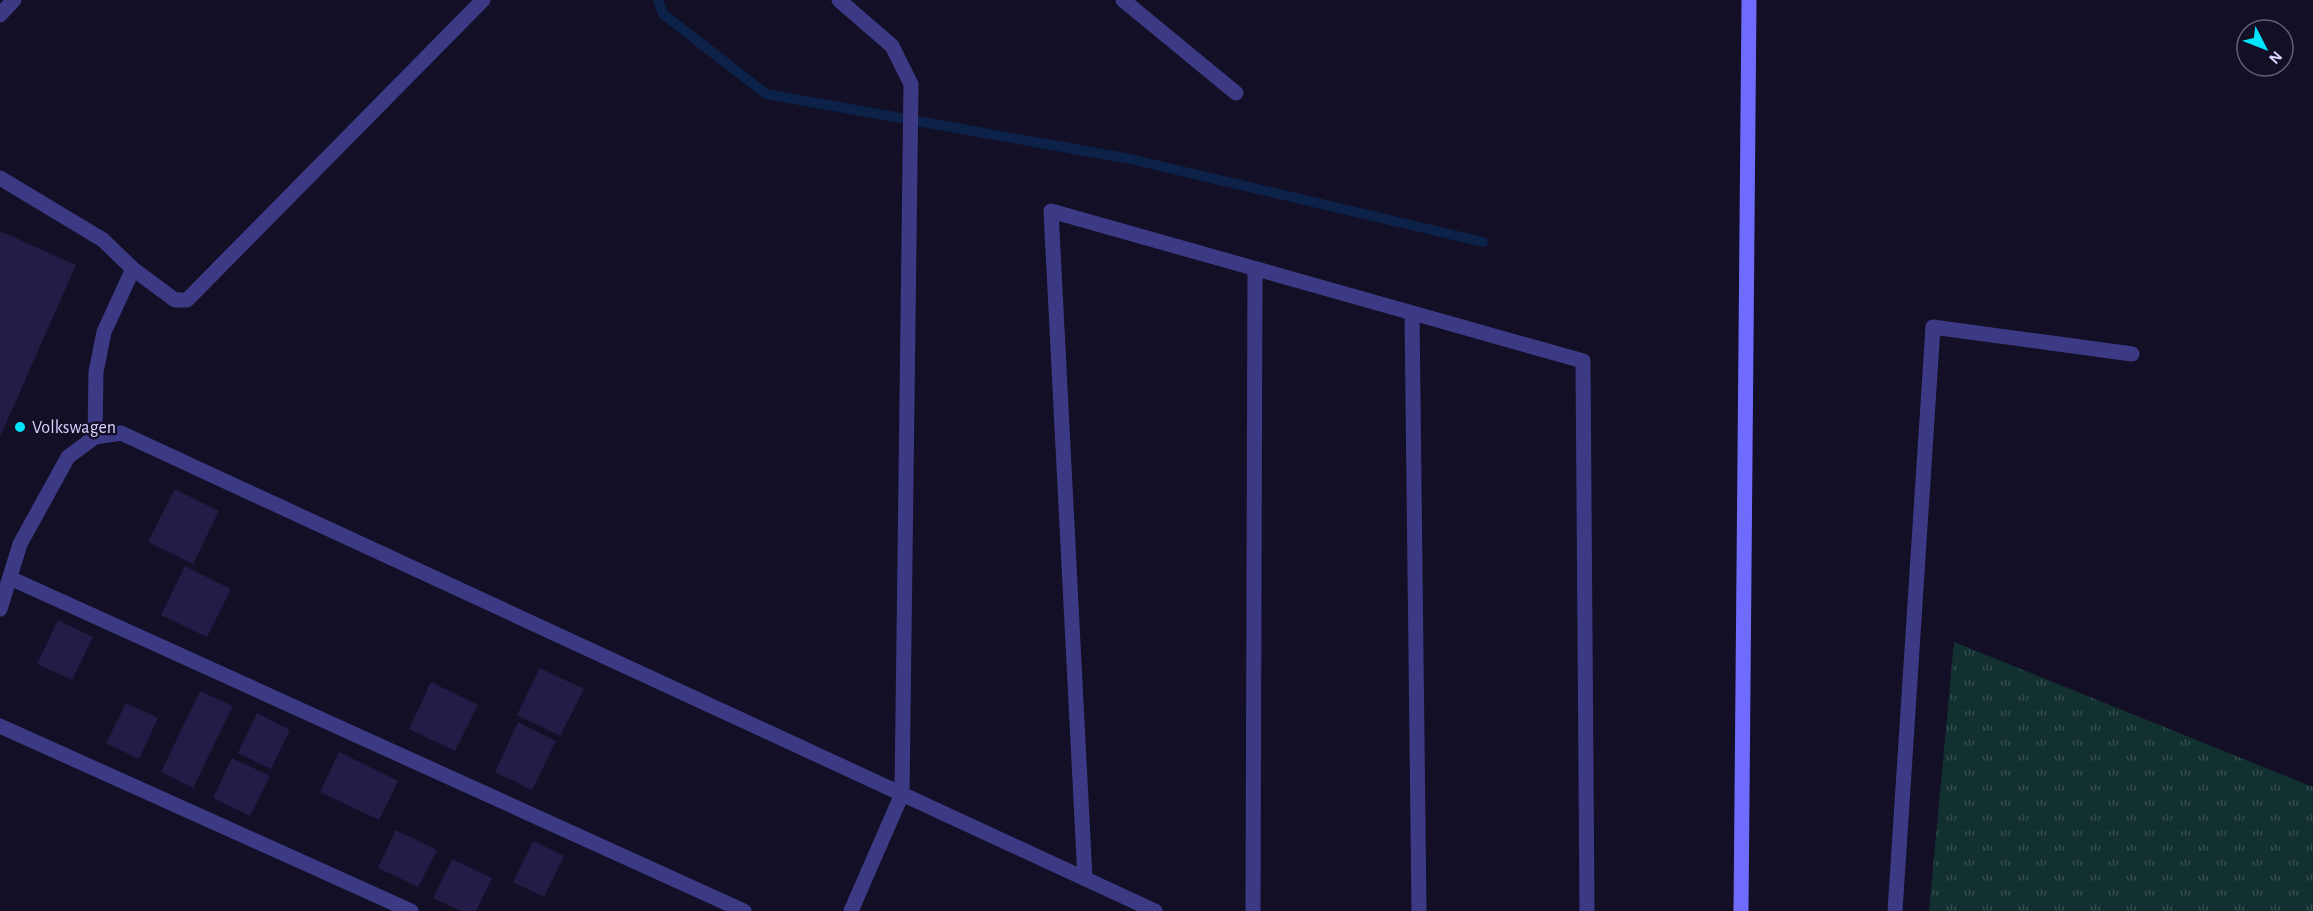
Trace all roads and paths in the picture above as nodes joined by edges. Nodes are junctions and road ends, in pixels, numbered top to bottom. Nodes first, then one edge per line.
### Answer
1 (14, 0) edge
2 (483, 0) edge
3 (839, 0) edge
4 (1123, 0) edge
5 (1749, 0) edge
6 (0, 15) edge
7 (1236, 93) dead end
8 (0, 178) edge
9 (133, 269) junction
10 (1255, 269) junction
11 (1412, 313) junction
12 (2132, 354) dead end
13 (95, 436) junction
14 (10, 578) junction
15 (0, 609) edge
16 (0, 726) edge
17 (902, 794) junction
18 (1085, 879) junction
19 (411, 911) edge
20 (744, 911) edge
21 (851, 911) edge
22 (1155, 911) edge
23 (1253, 911) edge
24 (1419, 911) edge
25 (1587, 911) edge
26 (1741, 911) edge
27 (1895, 911) edge

1 - 6 street
2 - 9 street
3 - 17 street
4 - 7 street
5 - 26 street
8 - 9 street
9 - 13 street
10 - 11 street
10 - 18 street
10 - 23 street
11 - 24 street
11 - 25 street
12 - 27 street
13 - 14 street
13 - 17 street
14 - 15 street
14 - 20 street
16 - 19 street
17 - 18 street
17 - 21 street
18 - 22 street

